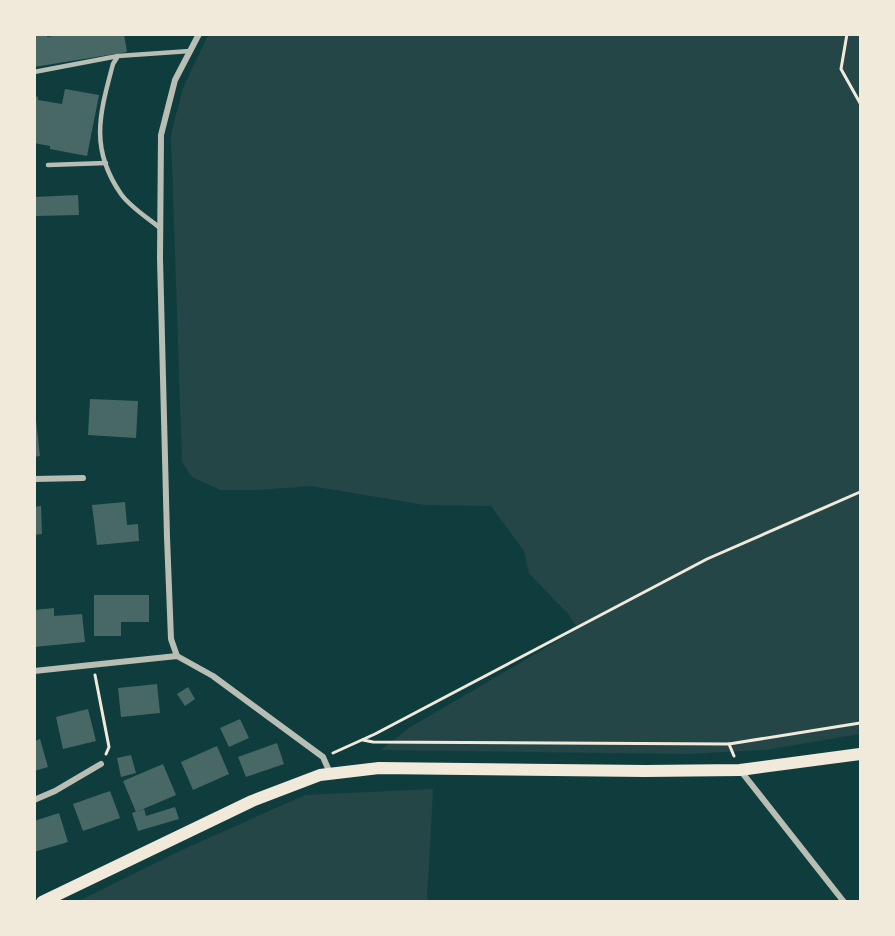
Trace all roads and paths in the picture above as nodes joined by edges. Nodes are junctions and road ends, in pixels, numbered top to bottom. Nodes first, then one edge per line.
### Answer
1 (199, 34) edge
2 (847, 34) edge
3 (190, 51) junction
4 (118, 57) junction
5 (34, 72) edge
6 (861, 104) edge
7 (106, 163) junction
8 (48, 165) dead end
9 (160, 228) junction
10 (83, 478) dead end
11 (34, 479) edge
12 (861, 492) edge
13 (177, 656) junction
14 (92, 663) junction
15 (34, 670) edge
16 (861, 723) edge
17 (363, 740) junction
18 (861, 754) edge
19 (323, 757) junction
20 (101, 764) joint
21 (740, 770) junction
22 (330, 774) junction
23 (34, 800) edge
24 (42, 902) edge
25 (844, 902) edge

1 - 3 street
2 - 6 path
3 - 4 lane
3 - 9 street
4 - 5 lane
4 - 7 lane
7 - 8 lane
7 - 9 lane
9 - 13 street
10 - 11 street
12 - 17 path
13 - 14 street
13 - 19 street
14 - 15 street
14 - 20 path
16 - 17 path
17 - 19 path
18 - 21 main road
19 - 22 street
20 - 23 street
21 - 22 main road
21 - 25 street
22 - 24 main road

